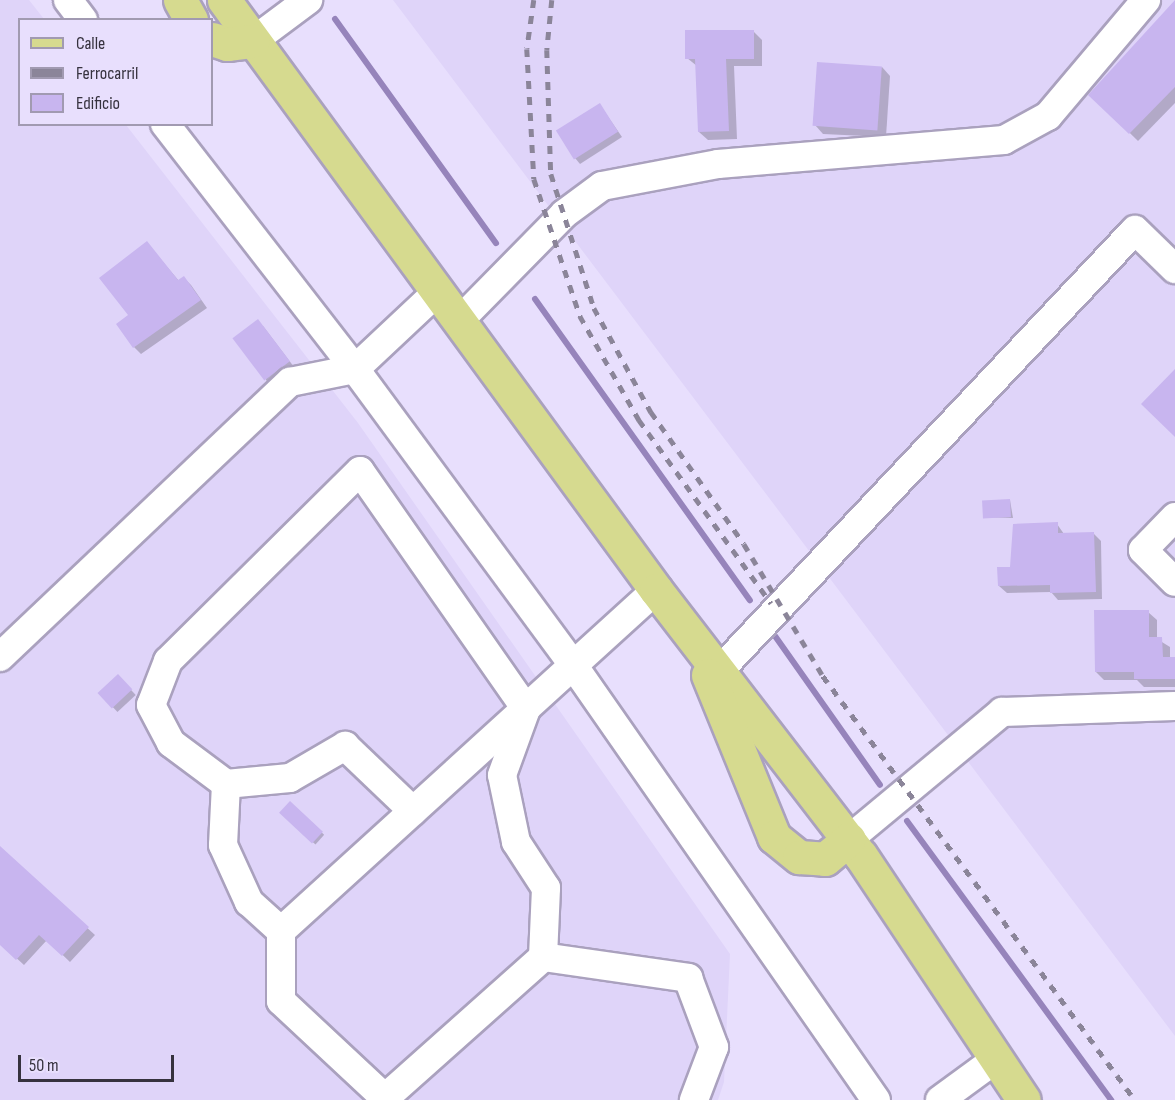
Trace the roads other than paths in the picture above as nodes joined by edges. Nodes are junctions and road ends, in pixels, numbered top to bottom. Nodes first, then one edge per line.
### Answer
1 (68, 0) edge
2 (180, 0) edge
3 (224, 0) edge
4 (308, 0) edge
5 (1146, 0) edge
6 (82, 18) edge
7 (190, 18) edge
8 (213, 39) edge
9 (253, 41) junction
10 (167, 126) edge
11 (1175, 269) edge
12 (438, 291) junction
13 (460, 320) junction
14 (355, 369) junction
15 (1175, 517) edge
16 (1175, 582) edge
17 (656, 590) junction
18 (694, 639) junction
19 (0, 657) edge
20 (573, 665) junction
21 (719, 671) junction
22 (1175, 706) edge
23 (526, 709) junction
24 (226, 784) junction
25 (413, 811) junction
26 (849, 839) junction
27 (281, 931) junction
28 (543, 957) junction
29 (996, 1059) junction
30 (386, 1099) edge
31 (694, 1100) edge
32 (876, 1100) edge
33 (940, 1100) edge
34 (1024, 1100) edge

1 - 6 lane
2 - 7 main road
3 - 9 main road
4 - 9 lane
5 - 13 lane
8 - 9 main road
9 - 12 main road
10 - 14 lane
11 - 21 lane
12 - 13 main road
12 - 14 lane
13 - 17 main road
14 - 19 lane
14 - 20 lane
15 - 16 lane
17 - 18 main road
17 - 20 lane
18 - 21 main road
18 - 26 main road
20 - 23 lane
20 - 32 lane
21 - 26 main road
22 - 26 lane
23 - 24 lane
23 - 25 lane
23 - 28 lane
24 - 25 lane
24 - 27 lane
25 - 27 lane
26 - 29 main road
27 - 30 lane
28 - 30 lane
28 - 31 lane
29 - 33 lane
29 - 34 main road

